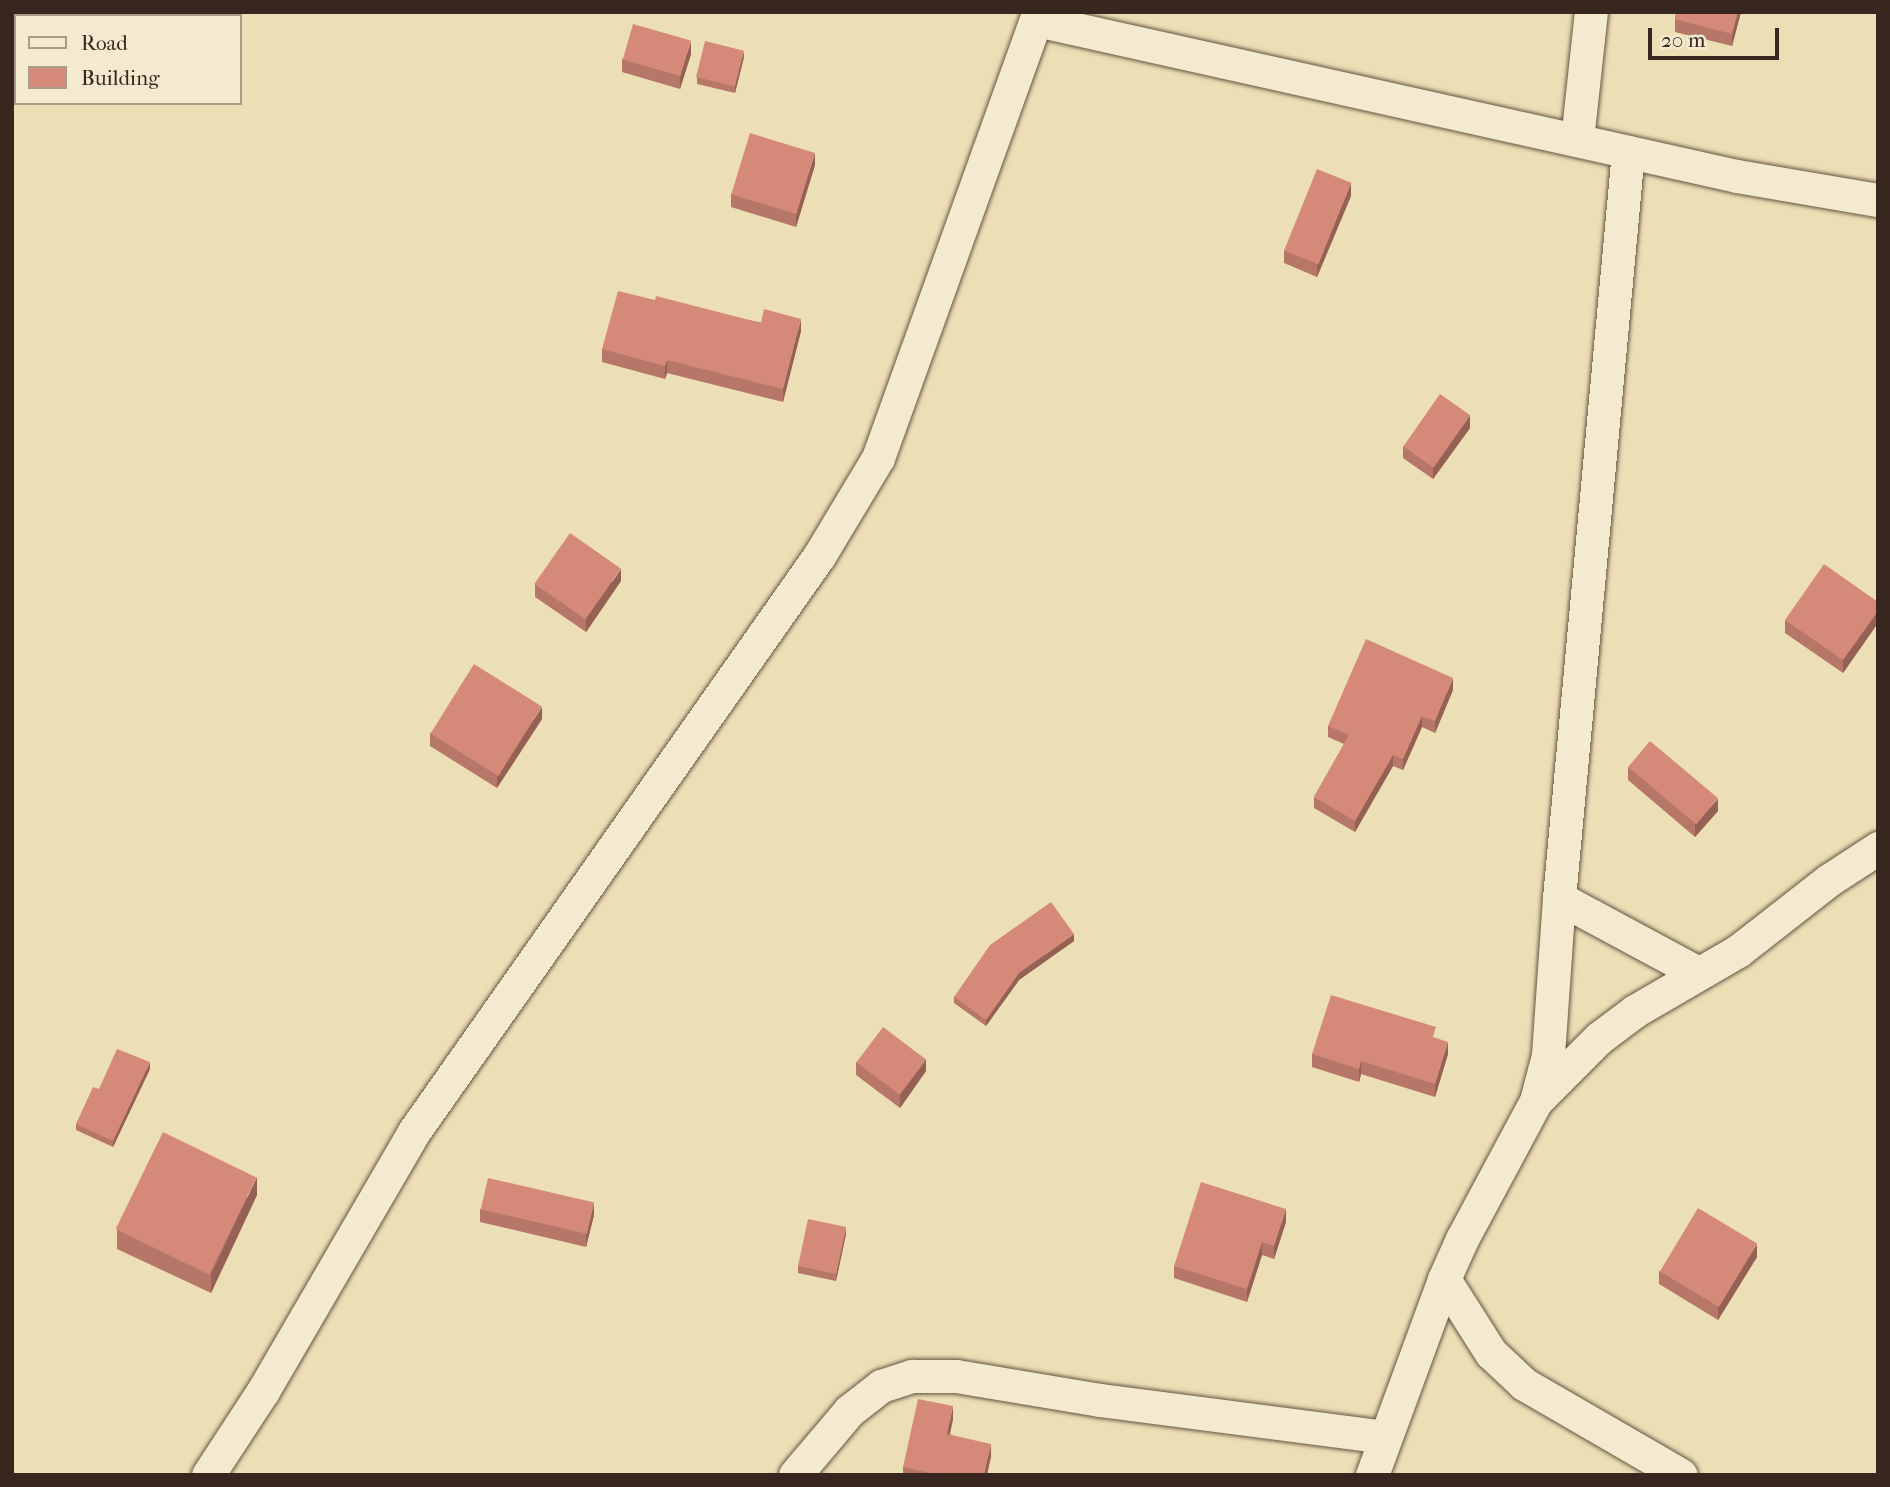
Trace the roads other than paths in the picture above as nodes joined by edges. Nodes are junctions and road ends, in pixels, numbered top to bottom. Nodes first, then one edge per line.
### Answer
1 (1591, 12) edge
2 (1037, 16) edge
3 (1577, 140) junction
4 (1628, 152) junction
5 (1877, 198) edge
6 (1878, 848) edge
7 (1559, 898) junction
8 (1698, 974) junction
9 (1536, 1101) junction
10 (1444, 1279) junction
11 (1386, 1437) junction
12 (208, 1475) edge
13 (795, 1475) edge
14 (1372, 1475) edge
15 (1681, 1475) edge

1 - 3 street
2 - 3 street
2 - 12 street
3 - 4 street
4 - 5 street
4 - 7 street
6 - 8 street
7 - 8 street
7 - 9 street
8 - 9 street
9 - 10 street
10 - 11 street
10 - 15 street
11 - 13 street
11 - 14 street

